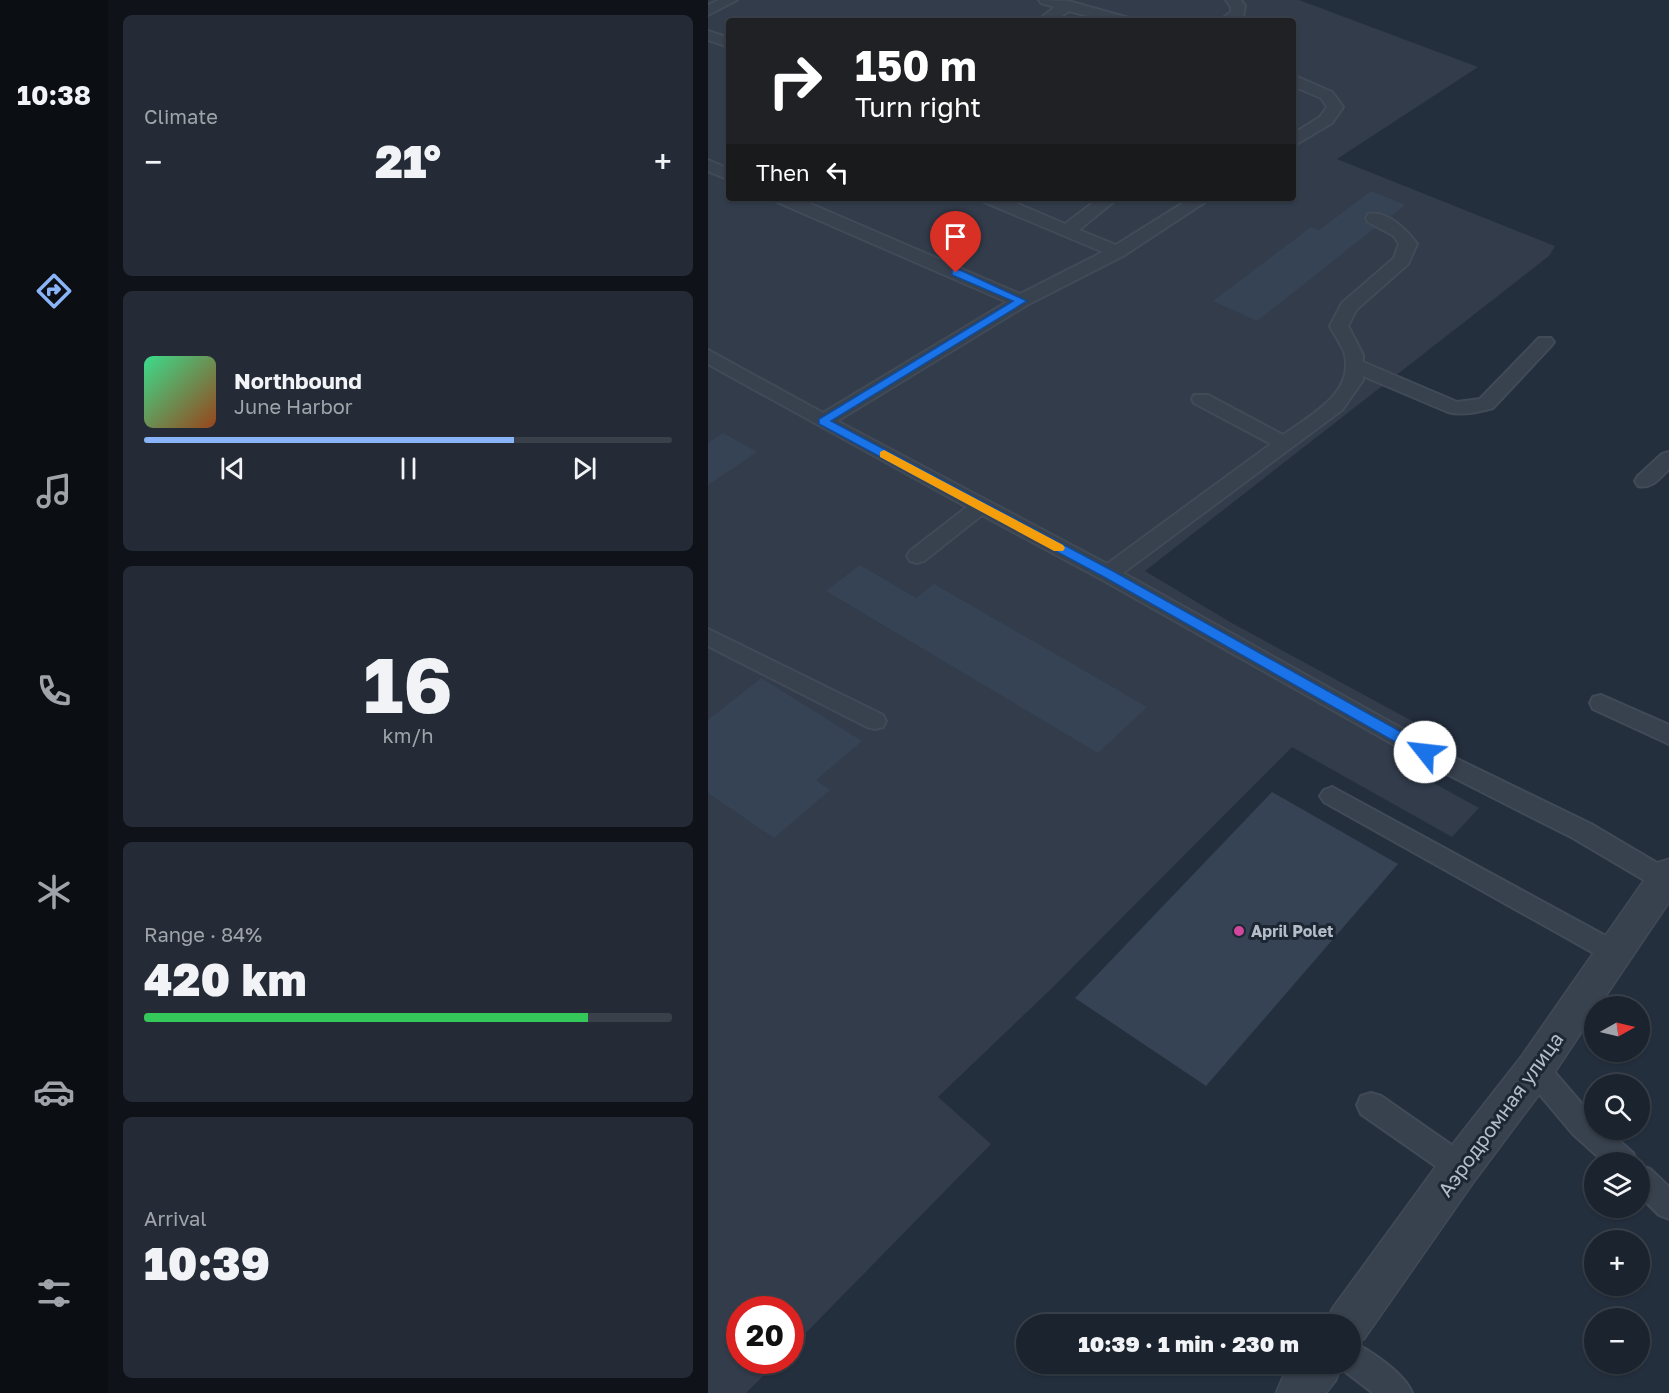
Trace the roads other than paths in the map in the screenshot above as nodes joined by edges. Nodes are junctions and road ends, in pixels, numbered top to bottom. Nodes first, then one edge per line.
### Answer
1 (730, 0) edge
2 (1046, 0) edge
3 (1106, 0) edge
4 (1233, 0) edge
5 (1068, 5) junction
6 (708, 11) edge
7 (1089, 11) junction
8 (1048, 18) edge
9 (1114, 18) edge
10 (1231, 18) edge
11 (708, 35) edge
12 (726, 42) edge
13 (1296, 81) edge
14 (1296, 139) edge
15 (708, 165) edge
16 (726, 174) edge
17 (790, 201) edge
18 (997, 201) edge
19 (1106, 201) edge
20 (1198, 201) edge
21 (1374, 218) dead end
22 (1068, 231) junction
23 (1117, 252) junction
24 (1021, 301) junction
25 (1545, 342) dead end
26 (708, 356) edge
27 (1354, 364) junction
28 (1201, 399) dead end
29 (823, 421) junction
30 (1284, 443) junction
31 (1669, 458) edge
32 (1645, 481) dead end
33 (981, 506) junction
34 (917, 556) dead end
35 (1108, 574) junction
36 (708, 637) edge
37 (1601, 703) dead end
38 (875, 721) dead end
39 (1669, 735) edge
40 (1332, 796) dead end
41 (1668, 875) edge
42 (1615, 953) junction
43 (1535, 1069) junction
44 (1371, 1105) dead end
45 (1612, 1152) edge
46 (1460, 1167) junction
47 (1650, 1188) edge
48 (1669, 1206) edge
49 (1355, 1314) edge
50 (1361, 1365) edge
51 (1313, 1374) edge
52 (1299, 1393) edge
53 (1397, 1393) edge

1 - 6 lane
2 - 5 lane
3 - 7 lane
4 - 10 lane
5 - 7 lane
5 - 8 lane
7 - 9 lane
11 - 12 lane
13 - 14 lane
15 - 16 lane
17 - 24 lane
18 - 22 lane
19 - 22 lane
20 - 23 lane
21 - 27 lane
22 - 23 lane
23 - 24 lane
24 - 29 lane
25 - 27 lane
26 - 29 lane
27 - 30 lane
28 - 30 lane
29 - 33 lane
30 - 35 lane
31 - 32 lane
33 - 34 lane
33 - 35 lane
35 - 41 lane
36 - 38 lane
37 - 39 lane
40 - 42 lane
41 - 42 street, Аэродромная улица
42 - 43 street, Аэродромная улица
43 - 45 lane
43 - 46 street, Аэродромная улица
44 - 46 lane
46 - 49 street, Аэродромная улица
47 - 48 lane
50 - 53 lane
51 - 52 street

